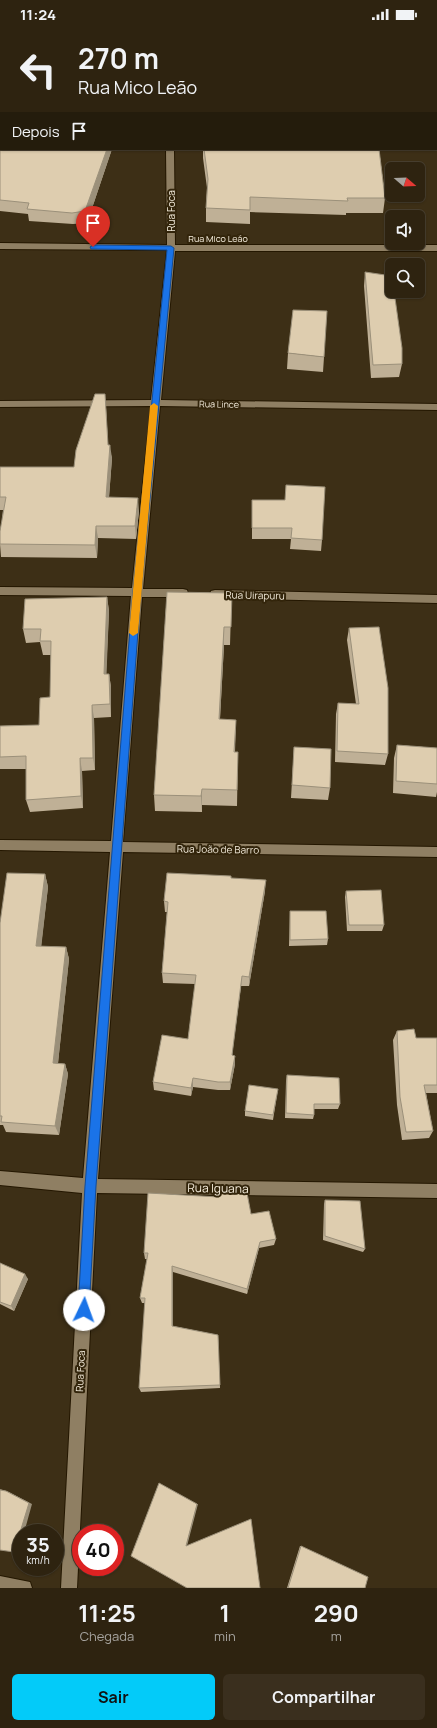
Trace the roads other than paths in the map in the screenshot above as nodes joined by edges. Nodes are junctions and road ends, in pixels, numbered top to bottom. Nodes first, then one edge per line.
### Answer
1 (170, 150) edge
2 (0, 246) edge
3 (171, 248) junction
4 (437, 248) edge
5 (154, 403) junction
6 (0, 404) edge
7 (437, 408) edge
8 (0, 591) edge
9 (137, 592) junction
10 (192, 593) edge
11 (208, 594) edge
12 (437, 599) edge
13 (0, 845) edge
14 (117, 847) junction
15 (437, 852) edge
16 (0, 1178) edge
17 (90, 1186) junction
18 (437, 1191) edge
19 (0, 1584) edge
20 (24, 1588) edge
21 (69, 1588) edge

1 - 3 street, Rua Foca
2 - 3 street, Rua Mico Leão
3 - 4 street, Rua Mico Leão
3 - 5 street, Rua Foca
5 - 6 street, Rua Lince
5 - 7 street, Rua Lince
5 - 9 street, Rua Foca
8 - 9 street
9 - 10 street
9 - 14 street, Rua Foca
11 - 12 street, Rua Uirapuru
13 - 14 street, Rua João de Barro
14 - 15 street, Rua João de Barro
14 - 17 street, Rua Foca
16 - 17 street, Rua Iguana
17 - 18 street, Rua Iguana
17 - 21 street, Rua Foca
19 - 20 street

